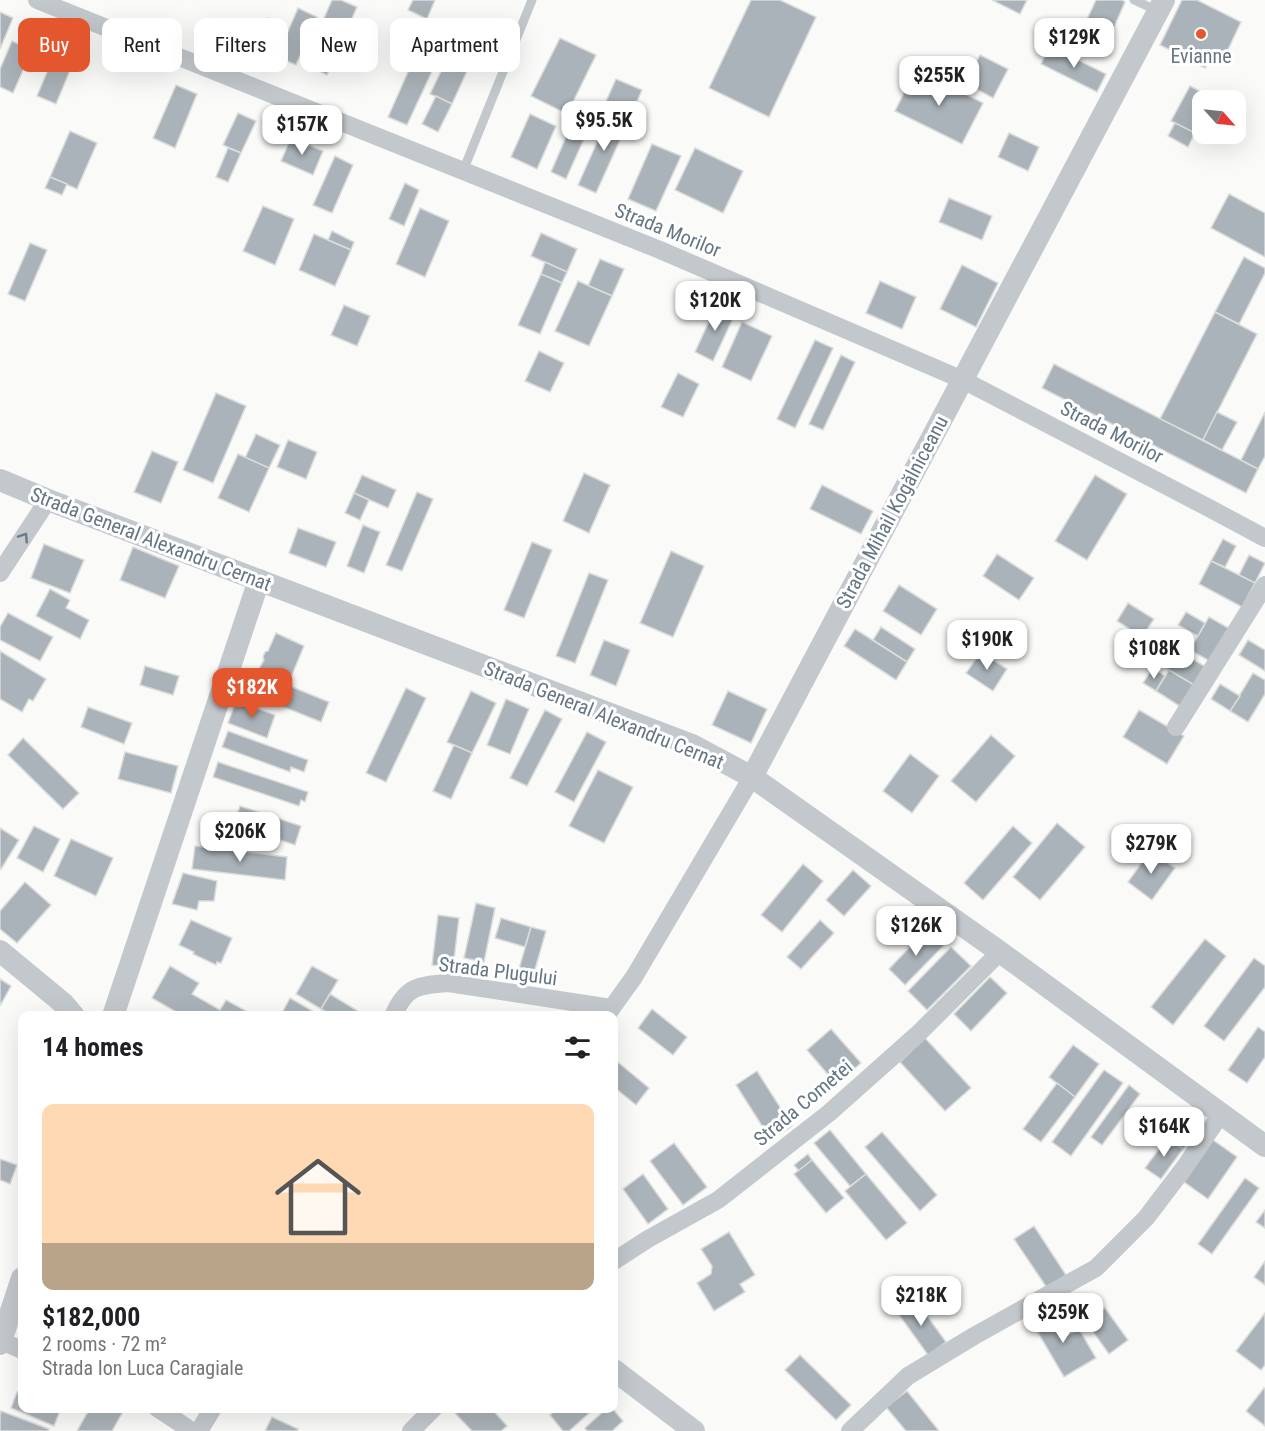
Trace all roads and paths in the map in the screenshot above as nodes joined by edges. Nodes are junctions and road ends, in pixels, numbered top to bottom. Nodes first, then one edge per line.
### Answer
1 (37, 0) edge
2 (532, 0) edge
3 (1134, 0) edge
4 (1161, 6) edge
5 (463, 171) junction
6 (963, 380) junction
7 (0, 480) edge
8 (48, 500) junction
9 (1265, 538) edge
10 (0, 573) edge
11 (259, 580) junction
12 (1265, 585) edge
13 (1176, 727) dead end
14 (753, 777) junction
15 (0, 951) edge
16 (1000, 952) junction
17 (70, 1011) edge
18 (115, 1011) edge
19 (395, 1011) edge
20 (603, 1011) edge
21 (610, 1011) edge
22 (1221, 1114) junction
23 (1265, 1146) edge
24 (618, 1258) edge
25 (18, 1290) edge
26 (0, 1342) edge
27 (18, 1349) edge
28 (618, 1373) edge
29 (165, 1413) edge
30 (210, 1413) edge
31 (429, 1413) edge
32 (190, 1431) edge
33 (199, 1431) edge
34 (411, 1431) edge
35 (694, 1431) edge
36 (850, 1431) edge

1 - 5 street, Strada Morilor
2 - 5 lane
3 - 4 lane
4 - 6 street, Strada Mihail Kogălniceanu
5 - 6 street, Strada Morilor
6 - 9 street, Strada Morilor
6 - 14 street, Strada Mihail Kogălniceanu
7 - 8 street, Strada General Alexandru Cernat
10 -> 8 street
8 - 11 street, Strada General Alexandru Cernat
11 - 14 street, Strada General Alexandru Cernat
11 - 18 street
12 - 13 street
14 - 16 street, Strada General Alexandru Cernat
14 - 21 street, Strada Mihail Kogălniceanu
15 - 17 street
16 - 22 street, Strada General Alexandru Cernat
16 - 24 street, Strada Cometei
19 - 20 street, Strada Plugului
22 - 23 street, Strada General Alexandru Cernat
22 - 36 street
25 - 26 street
26 - 27 street
28 - 35 street
29 - 32 street
30 - 33 street
31 - 34 street

